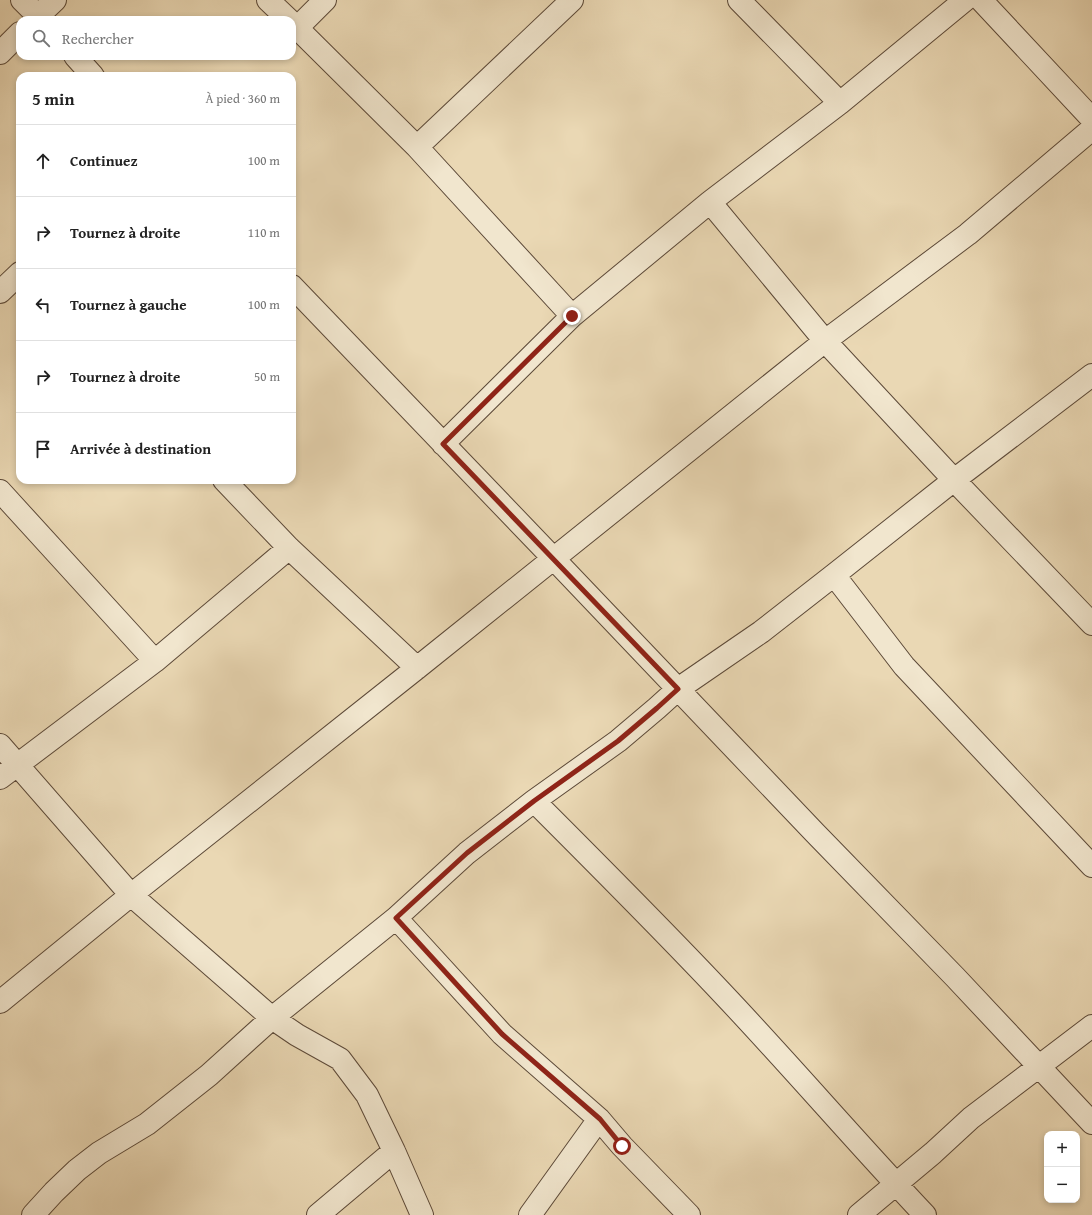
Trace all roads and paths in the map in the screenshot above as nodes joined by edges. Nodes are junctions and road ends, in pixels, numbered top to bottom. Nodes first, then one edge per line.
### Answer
1 (22, 0) edge
2 (55, 0) edge
3 (268, 0) edge
4 (325, 0) edge
5 (572, 0) edge
6 (739, 0) edge
7 (965, 0) edge
8 (981, 0) edge
9 (35, 16) edge
10 (41, 16) edge
11 (285, 16) edge
12 (296, 22) edge
13 (296, 27) edge
14 (16, 37) edge
15 (0, 52) edge
16 (79, 60) edge
17 (89, 72) edge
18 (840, 103) junction
19 (1092, 119) edge
20 (1092, 129) edge
21 (417, 147) junction
22 (710, 202) junction
23 (16, 277) edge
24 (296, 290) edge
25 (0, 292) edge
26 (572, 316) junction
27 (826, 341) junction
28 (1092, 375) edge
29 (443, 444) junction
30 (954, 480) junction
31 (228, 484) edge
32 (0, 491) edge
33 (289, 548) junction
34 (554, 558) junction
35 (834, 576) junction
36 (1092, 624) edge
37 (155, 661) junction
38 (417, 668) junction
39 (678, 689) junction
40 (0, 745) edge
41 (17, 764) junction
42 (0, 778) edge
43 (534, 801) junction
44 (1092, 866) edge
45 (131, 895) junction
46 (396, 918) junction
47 (0, 1002) edge
48 (272, 1018) junction
49 (1092, 1026) edge
50 (1039, 1066) junction
51 (600, 1119) junction
52 (1092, 1123) edge
53 (394, 1151) junction
54 (896, 1184) junction
55 (33, 1215) edge
56 (318, 1215) edge
57 (422, 1215) edge
58 (530, 1215) edge
59 (689, 1215) edge
60 (858, 1215) edge
61 (925, 1215) edge

1 - 9 street
2 - 10 street
3 - 11 street
4 - 12 street
5 - 21 street
6 - 18 street
7 - 18 street
8 - 19 street
13 - 21 street
14 - 15 street
16 - 17 street
18 - 22 street
20 - 27 street
21 - 26 street
22 - 26 street
22 - 27 street
23 - 25 street
24 - 29 street
26 - 29 street
27 - 30 street
27 - 34 street
28 - 30 street
29 - 34 street
30 - 35 street
30 - 36 street
31 - 33 street
32 - 37 street
33 - 37 street
33 - 38 street
34 - 38 street
34 - 39 street
35 - 39 street
35 - 44 street
37 - 41 street
38 - 45 street
39 - 43 street
39 - 50 street
40 - 41 street
41 - 42 street
41 - 45 street
43 - 46 street
43 - 54 street
45 - 47 street
45 - 48 street
46 - 48 street
46 - 51 street
48 - 53 street
48 - 55 street
49 - 50 street
50 - 52 street
50 - 54 street
51 - 58 street
51 - 59 street
53 - 56 street
53 - 57 street
54 - 60 street
54 - 61 street

